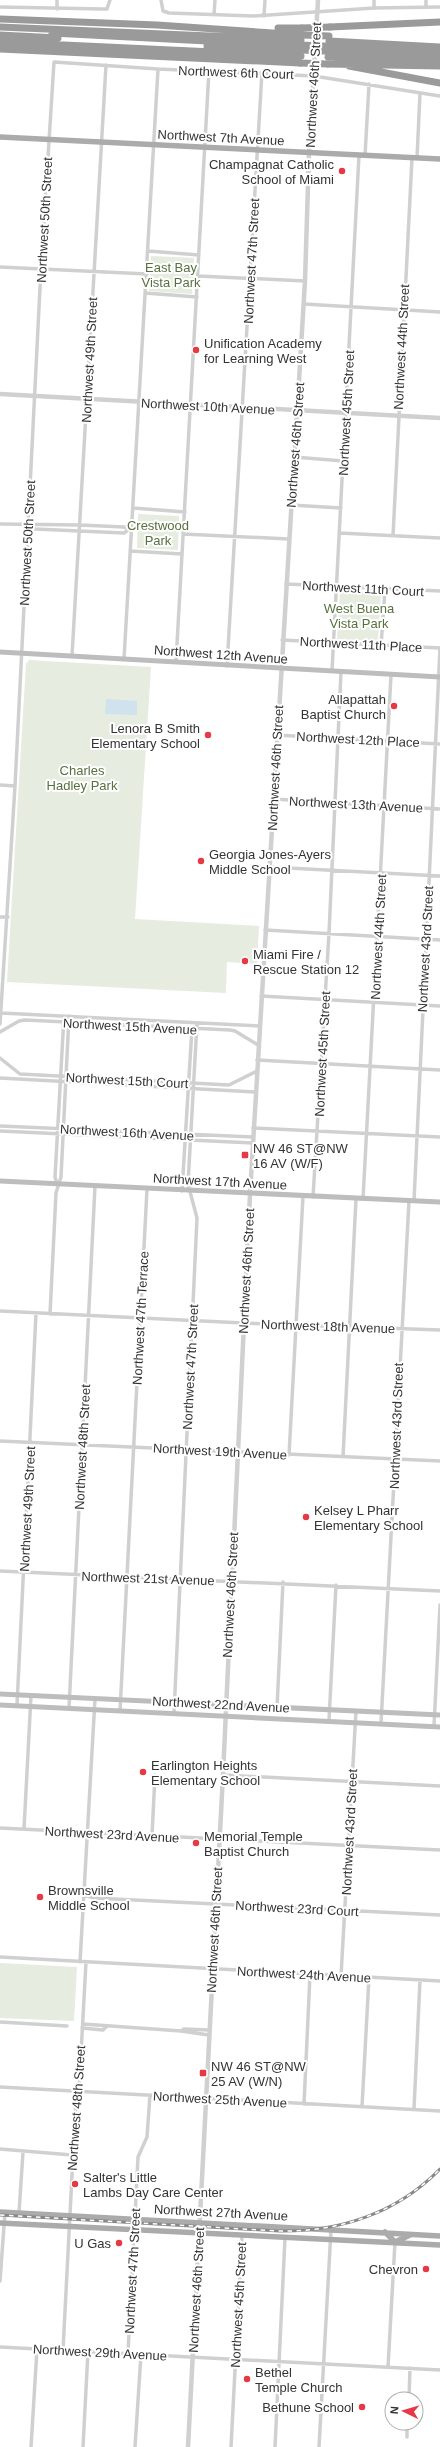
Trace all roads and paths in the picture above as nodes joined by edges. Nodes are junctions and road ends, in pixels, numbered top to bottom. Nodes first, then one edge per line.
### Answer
1 (57, 0) edge
2 (110, 0) edge
3 (161, 0) edge
4 (215, 0) edge
5 (265, 0) edge
6 (318, 0) edge
7 (374, 0) edge
8 (426, 0) edge
9 (426, 6) junction
10 (0, 7) edge
11 (440, 7) edge
12 (374, 8) junction
13 (57, 9) junction
14 (318, 12) junction
15 (214, 15) junction
16 (264, 16) junction
17 (0, 19) edge
18 (440, 24) edge
19 (0, 27) edge
20 (0, 31) edge
21 (302, 34) junction
22 (0, 35) edge
23 (329, 39) junction
24 (0, 42) edge
25 (440, 43) edge
26 (207, 44) junction
27 (440, 47) edge
28 (0, 49) edge
29 (440, 51) edge
30 (440, 56) edge
31 (300, 59) junction
32 (328, 60) junction
33 (440, 60) edge
34 (54, 62) joint
35 (343, 64) junction
36 (106, 65) junction
37 (440, 66) edge
38 (158, 70) junction
39 (210, 70) junction
40 (262, 72) junction
41 (314, 76) junction
42 (440, 81) edge
43 (369, 84) junction
44 (420, 93) junction
45 (440, 96) edge
46 (0, 137) edge
47 (49, 140) junction
48 (101, 142) junction
49 (154, 145) junction
50 (205, 148) junction
51 (257, 150) junction
52 (309, 153) junction
53 (362, 156) junction
54 (414, 158) junction
55 (440, 159) edge
56 (148, 251) junction
57 (199, 255) junction
58 (0, 267) edge
59 (41, 268) junction
60 (94, 270) junction
61 (146, 274) junction
62 (198, 276) junction
63 (251, 279) junction
64 (305, 281) junction
65 (145, 293) junction
66 (197, 297) junction
67 (304, 304) junction
68 (351, 306) junction
69 (403, 310) junction
70 (440, 312) edge
71 (0, 394) edge
72 (35, 396) junction
73 (88, 399) junction
74 (139, 402) junction
75 (191, 405) junction
76 (243, 408) junction
77 (297, 411) junction
78 (346, 413) junction
79 (398, 416) junction
80 (440, 418) edge
81 (294, 457) junction
82 (343, 461) junction
83 (291, 505) junction
84 (133, 508) junction
85 (341, 508) junction
86 (185, 512) junction
87 (0, 524) edge
88 (80, 525) junction
89 (29, 526) junction
90 (130, 530) junction
91 (79, 531) junction
92 (339, 533) junction
93 (183, 534) junction
94 (235, 536) junction
95 (393, 536) junction
96 (440, 538) edge
97 (289, 539) junction
98 (130, 551) junction
99 (182, 554) junction
100 (286, 584) junction
101 (336, 587) junction
102 (385, 590) junction
103 (440, 592) edge
104 (282, 640) junction
105 (333, 643) junction
106 (381, 646) junction
107 (440, 648) edge
108 (0, 652) edge
109 (21, 653) junction
110 (72, 656) junction
111 (124, 659) junction
112 (176, 662) junction
113 (227, 666) junction
114 (280, 669) junction
115 (332, 671) junction
116 (341, 672) junction
117 (391, 675) junction
118 (440, 677) edge
119 (276, 735) junction
120 (337, 738) junction
121 (387, 741) junction
122 (438, 744) edge
123 (0, 785) edge
124 (15, 786) junction
125 (273, 799) junction
126 (334, 803) junction
127 (384, 806) junction
128 (432, 808) junction
129 (440, 809) edge
130 (269, 867) junction
131 (331, 870) junction
132 (381, 873) junction
133 (429, 875) junction
134 (440, 876) edge
135 (0, 917) edge
136 (8, 917) junction
137 (265, 930) junction
138 (329, 933) junction
139 (378, 936) junction
140 (425, 939) junction
141 (440, 940) edge
142 (261, 996) junction
143 (325, 1000) junction
144 (374, 1002) junction
145 (422, 1006) junction
146 (440, 1006) edge
147 (1, 1013) edge
148 (27, 1014) junction
149 (66, 1016) junction
150 (92, 1017) junction
151 (130, 1019) junction
152 (27, 1020) junction
153 (66, 1023) junction
154 (192, 1023) junction
155 (197, 1023) junction
156 (0, 1024) edge
157 (92, 1024) junction
158 (130, 1025) junction
159 (236, 1025) junction
160 (259, 1026) junction
161 (192, 1028) junction
162 (196, 1029) junction
163 (235, 1031) junction
164 (0, 1032) edge
165 (258, 1045) junction
166 (190, 1056) junction
167 (195, 1056) junction
168 (0, 1058) edge
169 (257, 1060) junction
170 (321, 1064) junction
171 (371, 1066) junction
172 (419, 1068) junction
173 (440, 1070) edge
174 (257, 1071) junction
175 (20, 1074) junction
176 (63, 1076) junction
177 (0, 1078) edge
178 (20, 1079) junction
179 (126, 1080) junction
180 (61, 1082) junction
181 (65, 1082) junction
182 (188, 1083) junction
183 (193, 1083) junction
184 (126, 1084) junction
185 (229, 1085) junction
186 (188, 1088) junction
187 (193, 1088) junction
188 (229, 1090) junction
189 (255, 1092) junction
190 (186, 1112) junction
191 (192, 1112) junction
192 (0, 1126) edge
193 (28, 1127) junction
194 (253, 1128) junction
195 (107, 1130) junction
196 (0, 1131) edge
197 (61, 1131) junction
198 (317, 1131) junction
199 (27, 1132) junction
200 (144, 1132) junction
201 (368, 1134) junction
202 (185, 1135) junction
203 (191, 1135) junction
204 (107, 1136) junction
205 (220, 1136) junction
206 (418, 1136) junction
207 (253, 1137) junction
208 (440, 1137) edge
209 (144, 1138) junction
210 (185, 1140) junction
211 (190, 1140) junction
212 (220, 1142) junction
213 (253, 1143) junction
214 (56, 1159) junction
215 (62, 1159) junction
216 (183, 1164) junction
217 (189, 1164) junction
218 (0, 1181) edge
219 (57, 1185) junction
220 (95, 1186) junction
221 (147, 1189) junction
222 (182, 1191) junction
223 (190, 1191) junction
224 (250, 1194) junction
225 (303, 1196) junction
226 (313, 1197) junction
227 (356, 1199) junction
228 (363, 1199) junction
229 (411, 1201) junction
230 (440, 1202) edge
231 (0, 1311) edge
232 (36, 1313) junction
233 (50, 1314) junction
234 (89, 1316) junction
235 (140, 1318) junction
236 (192, 1321) junction
237 (243, 1323) junction
238 (295, 1324) junction
239 (350, 1326) junction
240 (400, 1328) junction
241 (440, 1330) edge
242 (0, 1440) edge
243 (30, 1442) junction
244 (82, 1445) junction
245 (134, 1447) junction
246 (186, 1449) junction
247 (237, 1452) junction
248 (289, 1455) junction
249 (343, 1457) junction
250 (395, 1459) junction
251 (440, 1461) edge
252 (0, 1571) edge
253 (24, 1572) junction
254 (75, 1575) junction
255 (128, 1577) junction
256 (179, 1578) junction
257 (231, 1581) junction
258 (283, 1582) junction
259 (336, 1586) junction
260 (388, 1588) junction
261 (440, 1591) edge
262 (440, 1605) edge
263 (0, 1694) edge
264 (18, 1695) junction
265 (31, 1696) junction
266 (69, 1698) junction
267 (95, 1699) junction
268 (121, 1701) junction
269 (174, 1702) junction
270 (0, 1705) edge
271 (17, 1705) junction
272 (225, 1705) junction
273 (30, 1706) junction
274 (69, 1708) junction
275 (277, 1708) junction
276 (95, 1709) junction
277 (330, 1710) junction
278 (120, 1711) junction
279 (356, 1711) junction
280 (381, 1712) junction
281 (174, 1713) junction
282 (437, 1715) edge
283 (224, 1716) junction
284 (329, 1720) junction
285 (355, 1722) junction
286 (381, 1723) junction
287 (434, 1726) junction
288 (440, 1726) edge
289 (155, 1775) dead end
290 (222, 1775) junction
291 (352, 1782) junction
292 (440, 1786) edge
293 (0, 1828) edge
294 (24, 1829) junction
295 (88, 1832) junction
296 (152, 1836) junction
297 (219, 1839) junction
298 (350, 1845) junction
299 (440, 1850) edge
300 (84, 1895) junction
301 (216, 1904) junction
302 (345, 1910) junction
303 (440, 1915) edge
304 (0, 1957) edge
305 (80, 1962) junction
306 (86, 1962) junction
307 (213, 1969) junction
308 (310, 1975) junction
309 (341, 1976) junction
310 (369, 1977) junction
311 (420, 1980) junction
312 (440, 1981) edge
313 (0, 2022) edge
314 (67, 2026) dead end
315 (82, 2026) junction
316 (209, 2033) junction
317 (0, 2088) edge
318 (79, 2091) junction
319 (150, 2095) junction
320 (206, 2098) junction
321 (304, 2104) junction
322 (362, 2107) junction
323 (414, 2109) junction
324 (440, 2111) edge
325 (0, 2149) edge
326 (23, 2152) junction
327 (72, 2155) junction
328 (3, 2212) edge
329 (20, 2213) junction
330 (69, 2215) junction
331 (134, 2219) junction
332 (199, 2222) junction
333 (2, 2223) edge
334 (251, 2225) junction
335 (69, 2226) junction
336 (135, 2229) junction
337 (331, 2230) junction
338 (385, 2232) junction
339 (199, 2233) junction
340 (412, 2234) junction
341 (242, 2236) junction
342 (440, 2236) edge
343 (285, 2238) junction
344 (329, 2240) junction
345 (395, 2242) junction
346 (440, 2245) edge
347 (0, 2281) edge
348 (0, 2347) edge
349 (37, 2349) junction
350 (63, 2350) junction
351 (88, 2351) junction
352 (128, 2353) junction
353 (141, 2354) junction
354 (192, 2357) junction
355 (236, 2360) junction
356 (279, 2362) junction
357 (322, 2364) junction
358 (388, 2367) junction
359 (410, 2368) junction
360 (440, 2370) edge
361 (409, 2391) edge
362 (407, 2431) edge
363 (407, 2438) dead end
364 (31, 2447) edge
365 (83, 2447) edge
366 (135, 2447) edge
367 (188, 2447) edge
368 (231, 2447) edge
369 (275, 2447) edge
370 (319, 2447) edge

1 - 13 street
2 - 13 street
3 - 15 street
4 - 15 street
5 - 16 street
6 - 14 street, Northwest 46th Street
7 - 12 street
8 - 9 street
9 - 11 street
9 - 12 street
10 - 13 street
12 - 14 street
14 - 16 street
14 - 41 street, Northwest 46th Street
15 - 16 street
17 - 21 highway
18 - 21 highway, bridge
19 - 21 highway
20 - 26 highway
21 - 23 highway, bridge
22 - 26 highway
23 - 25 highway
23 - 27 highway
24 - 31 highway
26 - 29 highway, bridge
26 - 30 highway, bridge
28 - 31 highway
31 - 32 highway
32 - 33 highway
32 - 35 highway
34 - 36 street, Northwest 6th Court
34 - 47 street, Northwest 50th Street
35 - 37 highway
35 - 42 highway
36 - 38 street, Northwest 6th Court
36 - 48 street, Northwest 49th Street
38 - 39 street, Northwest 6th Court
38 - 49 street
39 - 40 street, Northwest 6th Court
39 - 50 street
40 - 41 street, Northwest 6th Court
40 - 51 street, Northwest 47th Street
41 - 43 street, Northwest 6th Court
41 - 52 street, Northwest 46th Street
43 - 44 street, Northwest 6th Court
43 - 53 street, Northwest 45th Street
44 - 45 street, Northwest 6th Court
44 - 54 street, Northwest 44th Street
46 - 47 main road, Northwest 7th Avenue
47 - 48 main road, Northwest 7th Avenue
47 - 59 street, Northwest 50th Street
48 - 49 main road, Northwest 7th Avenue
48 - 60 street, Northwest 49th Street
49 - 50 main road, Northwest 7th Avenue
49 - 56 street
50 - 51 main road, Northwest 7th Avenue
50 - 57 street
51 - 52 main road, Northwest 7th Avenue
51 - 63 street, Northwest 47th Street
52 - 53 main road, Northwest 7th Avenue
52 - 64 street, Northwest 46th Street
53 - 54 main road, Northwest 7th Avenue
53 - 68 street, Northwest 45th Street
54 - 55 main road, Northwest 7th Avenue
54 - 69 street, Northwest 44th Street
56 - 57 street
56 - 61 street
57 - 62 street
58 - 59 street
59 - 60 street
59 - 72 street, Northwest 50th Street
60 - 61 street
60 - 73 street, Northwest 49th Street
61 - 65 street
62 - 63 street
62 - 66 street
63 - 64 street
63 - 76 street, Northwest 47th Street
64 - 67 street, Northwest 46th Street
65 - 66 street
65 - 74 street
66 - 75 street
67 - 68 street
67 - 77 street, Northwest 46th Street
68 - 69 street
68 - 78 street, Northwest 45th Street
69 - 70 street
69 - 79 street, Northwest 44th Street
71 - 72 street, Northwest 10th Avenue
72 - 73 street, Northwest 10th Avenue
72 - 89 street, Northwest 50th Street
73 - 74 street, Northwest 10th Avenue
73 - 88 street, Northwest 49th Street
74 - 75 street, Northwest 10th Avenue
74 - 84 street
75 - 76 street, Northwest 10th Avenue
75 - 86 street
76 - 77 street, Northwest 10th Avenue
76 - 94 street, Northwest 47th Street
77 - 78 street, Northwest 10th Avenue
77 - 81 street, Northwest 46th Street
78 - 79 street, Northwest 10th Avenue
78 - 82 street, Northwest 45th Street
79 - 80 street, Northwest 10th Avenue
79 - 95 street, Northwest 44th Street
81 - 82 street
81 - 83 street, Northwest 46th Street
82 - 85 street, Northwest 45th Street
83 - 85 street
83 - 97 street, Northwest 46th Street
84 - 86 street
84 - 90 street
85 - 92 street, Northwest 45th Street
86 - 93 street
87 - 89 street
88 - 89 street
88 - 90 street
88 - 91 street, Northwest 49th Street
89 - 91 street
89 - 109 street, Northwest 50th Street
90 - 91 street
90 - 98 street
91 - 110 street, Northwest 49th Street
92 - 95 street
92 - 101 street, Northwest 45th Street
93 - 94 street
93 - 99 street
94 - 97 street
94 - 113 street, Northwest 47th Street
95 - 96 street
97 - 100 street, Northwest 46th Street
98 - 99 street
98 - 111 street
99 - 112 street
100 - 101 street, Northwest 11th Court
100 - 104 street, Northwest 46th Street
101 - 102 street, Northwest 11th Court
101 - 105 street, Northwest 45th Street
102 - 103 street, Northwest 11th Court
102 - 106 street
104 - 105 street, Northwest 11th Place
104 - 114 street, Northwest 46th Street
105 - 106 street, Northwest 11th Place
105 - 115 street, Northwest 45th Street
106 - 107 street, Northwest 11th Place
107 - 118 street, Northwest 43rd Street
108 - 109 main road, Northwest 12th Avenue
109 - 110 main road, Northwest 12th Avenue
109 - 124 street, Northwest 50th Street
110 - 111 main road, Northwest 12th Avenue
111 - 112 main road, Northwest 12th Avenue
112 - 113 main road, Northwest 12th Avenue
113 - 114 main road, Northwest 12th Avenue
114 - 115 main road, Northwest 12th Avenue
114 - 119 street, Northwest 46th Street
115 - 116 main road, Northwest 12th Avenue
116 - 117 main road, Northwest 12th Avenue
116 - 120 street, Northwest 45th Street
117 - 118 main road, Northwest 12th Avenue
117 - 121 street, Northwest 44th Street
118 - 122 street, Northwest 43rd Street
119 - 120 street, Northwest 12th Place
119 - 125 street, Northwest 46th Street
120 - 121 street, Northwest 12th Place
120 - 126 street, Northwest 45th Street
121 - 122 street, Northwest 12th Place
121 - 127 street, Northwest 44th Street
122 - 128 street, Northwest 43rd Street
123 - 124 street
124 - 136 street, Northwest 50th Street
125 - 126 street, Northwest 13th Avenue
125 - 130 street, Northwest 46th Street
126 - 127 street, Northwest 13th Avenue
126 - 131 street, Northwest 45th Street
127 - 128 street, Northwest 13th Avenue
127 - 132 street, Northwest 44th Street
128 - 129 street, Northwest 13th Avenue
128 - 133 street, Northwest 43rd Street
130 - 131 street
130 - 137 street, Northwest 46th Street
131 - 132 street
131 - 138 street, Northwest 45th Street
132 - 133 street
132 - 139 street, Northwest 44th Street
133 - 134 street
133 - 140 street, Northwest 43rd Street
135 - 136 street
136 - 147 street, Northwest 50th Street
137 - 138 street
137 - 142 street, Northwest 46th Street
138 - 139 street
138 - 143 street, Northwest 45th Street
139 - 140 street
139 - 144 street, Northwest 44th Street
140 - 141 street
140 - 145 street, Northwest 43rd Street
142 - 143 street
142 - 160 street, Northwest 46th Street
143 - 144 street
143 - 170 street, Northwest 45th Street
144 - 145 street
144 - 171 street, Northwest 44th Street
145 - 146 street
145 - 172 street, Northwest 43rd Street
147 - 148 street, Northwest 15th Avenue
147 - 156 street, Northwest 50th Street
148 - 149 street, Northwest 15th Avenue
148 - 152 street
149 - 150 street, Northwest 15th Avenue
149 - 153 street
150 - 151 street, Northwest 15th Avenue
150 - 157 street
151 - 154 street, Northwest 15th Avenue
151 - 158 street
152 - 153 street, Northwest 15th Avenue
152 - 164 street, Northwest 15th Avenue
153 - 157 street, Northwest 15th Avenue
153 - 176 street
154 - 155 street, Northwest 15th Avenue
154 - 161 street
155 - 159 street, Northwest 15th Avenue
155 - 162 street, Northwest 47th Street
157 - 158 street, Northwest 15th Avenue
158 - 161 street, Northwest 15th Avenue
159 - 160 street, Northwest 15th Avenue
159 - 163 street
160 - 165 street, Northwest 46th Street
161 - 162 street, Northwest 15th Avenue
161 - 166 street
162 - 163 street, Northwest 15th Avenue
162 - 167 street, Northwest 47th Street
163 - 165 street, Northwest 15th Avenue
165 - 169 street, Northwest 46th Street
166 - 167 street
166 - 182 street
167 - 183 street, Northwest 47th Street
168 - 175 street
169 - 170 street
169 - 174 street, Northwest 46th Street
170 - 171 street
170 - 198 street, Northwest 45th Street
171 - 172 street
171 - 201 street, Northwest 44th Street
172 - 173 street
172 - 206 street, Northwest 43rd Street
174 - 185 street, Northwest 15th Court
174 - 189 street, Northwest 46th Street
175 - 176 street, Northwest 15th Court
175 - 178 street
176 - 179 street, Northwest 15th Court
176 - 180 street
176 - 181 street
177 - 178 street, Northwest 15th Court
178 - 180 street, Northwest 15th Court
179 - 182 street, Northwest 15th Court
179 - 184 street
180 - 181 street, Northwest 15th Court
180 - 197 street
181 - 184 street, Northwest 15th Court
181 - 197 street
182 - 183 street, Northwest 15th Court
182 - 186 street
183 - 185 street, Northwest 15th Court
183 - 187 street, Northwest 47th Street
184 - 186 street, Northwest 15th Court
185 - 188 street
186 - 187 street, Northwest 15th Court
186 - 190 street
187 - 188 street, Northwest 15th Court
187 - 191 street, Northwest 47th Street
188 - 189 street, Northwest 15th Court
189 - 194 street, Northwest 46th Street
190 - 191 street
190 - 202 street
191 - 203 street, Northwest 47th Street
192 - 193 street, Northwest 16th Avenue
193 - 197 street, Northwest 16th Avenue
193 - 199 street
194 - 198 street
194 - 207 street, Northwest 46th Street
195 - 197 street, Northwest 16th Avenue
195 - 200 street, Northwest 16th Avenue
195 - 204 street
196 - 199 street, Northwest 16th Avenue
197 - 199 street, Northwest 16th Avenue
197 - 204 street, Northwest 16th Avenue
197 - 214 street
197 - 215 street
198 - 201 street
198 - 226 street, Northwest 45th Street
200 - 202 street, Northwest 16th Avenue
200 - 209 street
201 - 206 street
201 - 228 street, Northwest 44th Street
202 - 203 street, Northwest 16th Avenue
202 - 210 street
203 - 205 street, Northwest 16th Avenue
203 - 211 street, Northwest 47th Street
204 - 209 street, Northwest 16th Avenue
205 - 207 street, Northwest 16th Avenue
205 - 212 street
206 - 208 street
206 - 229 street, Northwest 43rd Street
207 - 213 street, Northwest 46th Street
209 - 210 street, Northwest 16th Avenue
210 - 211 street, Northwest 16th Avenue
210 - 216 street
211 - 212 street, Northwest 16th Avenue
211 - 217 street, Northwest 47th Street
212 - 213 street, Northwest 16th Avenue
213 - 224 street, Northwest 46th Street
214 - 215 street
214 - 219 street
215 - 219 street
216 - 217 street
216 - 222 street
217 - 223 street, Northwest 47th Street
218 - 219 main road, Northwest 17th Avenue
219 - 220 main road, Northwest 17th Avenue
219 - 233 street
220 - 221 main road, Northwest 17th Avenue
220 - 234 street, Northwest 48th Street
221 - 222 main road, Northwest 17th Avenue
221 - 235 street, Northwest 47th Terrace
222 - 223 main road, Northwest 17th Avenue
223 - 224 main road, Northwest 17th Avenue
223 - 236 street, Northwest 47th Street
224 - 225 main road, Northwest 17th Avenue
224 - 237 street, Northwest 46th Street
225 - 226 main road, Northwest 17th Avenue
225 - 238 street
226 - 227 main road, Northwest 17th Avenue
227 - 228 main road, Northwest 17th Avenue
227 - 239 street
228 - 229 main road, Northwest 17th Avenue
229 - 230 main road, Northwest 17th Avenue
229 - 240 street, Northwest 43rd Street
231 - 232 street, Northwest 18th Avenue
232 - 233 street, Northwest 18th Avenue
232 - 243 street, Northwest 49th Street
233 - 234 street, Northwest 18th Avenue
234 - 235 street, Northwest 18th Avenue
234 - 244 street, Northwest 48th Street
235 - 236 street, Northwest 18th Avenue
235 - 245 street, Northwest 47th Terrace
236 - 237 street, Northwest 18th Avenue
236 - 246 street, Northwest 47th Street
237 - 238 street, Northwest 18th Avenue
237 - 247 street, Northwest 46th Street
238 - 239 street, Northwest 18th Avenue
238 - 248 street
239 - 240 street, Northwest 18th Avenue
239 - 249 street
240 - 241 street, Northwest 18th Avenue
240 - 250 street, Northwest 43rd Street
242 - 243 street, Northwest 19th Avenue
243 - 244 street, Northwest 19th Avenue
243 - 253 street, Northwest 49th Street
244 - 245 street, Northwest 19th Avenue
244 - 254 street, Northwest 48th Street
245 - 246 street, Northwest 19th Avenue
245 - 255 street
246 - 247 street, Northwest 19th Avenue
246 - 256 street, Northwest 47th Street
247 - 248 street, Northwest 19th Avenue
247 - 257 street, Northwest 46th Street
248 - 249 street, Northwest 19th Avenue
249 - 250 street, Northwest 19th Avenue
250 - 251 street, Northwest 19th Avenue
250 - 260 street, Northwest 43rd Street
252 - 253 street, Northwest 21st Avenue
253 - 254 street, Northwest 21st Avenue
253 - 264 street, Northwest 49th Street
254 - 255 street, Northwest 21st Avenue
254 - 266 street, Northwest 48th Street
255 - 256 street, Northwest 21st Avenue
255 - 268 street
256 - 257 street, Northwest 21st Avenue
256 - 269 street, Northwest 47th Street
257 - 258 street, Northwest 21st Avenue
257 - 272 street, Northwest 46th Street
258 - 259 street, Northwest 21st Avenue
258 - 275 street
259 - 260 street, Northwest 21st Avenue
259 - 277 street
260 - 261 street, Northwest 21st Avenue
260 - 280 street, Northwest 43rd Street
262 - 282 street
263 - 264 main road, Northwest 22nd Avenue
264 - 265 main road, Northwest 22nd Avenue
264 - 271 street, Northwest 49th Street
265 - 266 main road, Northwest 22nd Avenue
265 - 273 street
266 - 267 main road, Northwest 22nd Avenue
266 - 274 street, Northwest 48th Street
267 - 268 main road, Northwest 22nd Avenue
267 - 276 street
268 - 269 main road, Northwest 22nd Avenue
268 - 278 street
269 - 272 main road, Northwest 22nd Avenue
269 - 281 street, Northwest 47th Street
270 - 271 main road, Northwest 22nd Avenue
271 - 273 main road, Northwest 22nd Avenue
272 - 275 main road, Northwest 22nd Avenue
272 - 283 street, Northwest 46th Street
273 - 274 main road, Northwest 22nd Avenue
273 - 294 street
274 - 276 main road, Northwest 22nd Avenue
275 - 277 main road, Northwest 22nd Avenue
276 - 278 main road, Northwest 22nd Avenue
276 - 295 street
277 - 279 main road, Northwest 22nd Avenue
277 - 284 street
278 - 281 main road, Northwest 22nd Avenue
279 - 280 main road, Northwest 22nd Avenue
279 - 285 street, Northwest 43rd Street
280 - 282 main road, Northwest 22nd Avenue
280 - 286 street, Northwest 43rd Street
281 - 283 main road, Northwest 22nd Avenue
282 - 287 street
283 - 284 main road, Northwest 22nd Avenue
283 - 290 street, Northwest 46th Street
284 - 285 main road, Northwest 22nd Avenue
285 - 286 main road, Northwest 22nd Avenue
285 - 291 street, Northwest 43rd Street
286 - 287 main road, Northwest 22nd Avenue
287 - 288 main road, Northwest 22nd Avenue
289 - 296 street
290 - 291 street
290 - 297 street, Northwest 46th Street
291 - 292 street
291 - 298 street, Northwest 43rd Street
293 - 294 street, Northwest 23rd Avenue
294 - 295 street, Northwest 23rd Avenue
295 - 296 street, Northwest 23rd Avenue
295 - 300 street
296 - 297 street, Northwest 23rd Avenue
297 - 298 street, Northwest 23rd Avenue
297 - 301 street, Northwest 46th Street
298 - 299 street, Northwest 23rd Avenue
298 - 302 street, Northwest 43rd Street
300 - 301 street, Northwest 23rd Court
300 - 305 street
301 - 302 street, Northwest 23rd Court
301 - 307 street, Northwest 46th Street
302 - 303 street, Northwest 23rd Court
302 - 309 street, Northwest 43rd Street
304 - 305 street, Northwest 24th Avenue
305 - 306 street, Northwest 24th Avenue
306 - 307 street, Northwest 24th Avenue
306 - 315 street, Northwest 48th Street
307 - 308 street, Northwest 24th Avenue
307 - 316 street, Northwest 46th Street
308 - 309 street, Northwest 24th Avenue
308 - 321 street
309 - 310 street, Northwest 24th Avenue
310 - 311 street, Northwest 24th Avenue
310 - 322 street
311 - 312 street, Northwest 24th Avenue
311 - 323 street
313 - 314 street
315 - 316 street
315 - 318 street, Northwest 48th Street
316 - 320 street, Northwest 46th Street
317 - 318 street, Northwest 25th Avenue
318 - 319 street, Northwest 25th Avenue
318 - 327 street, Northwest 48th Street
319 - 320 street, Northwest 25th Avenue
319 - 331 street, Northwest 47th Street
320 - 321 street, Northwest 25th Avenue
320 - 332 street, Northwest 46th Street
321 - 322 street, Northwest 25th Avenue
322 - 323 street, Northwest 25th Avenue
323 - 324 street, Northwest 25th Avenue
325 - 326 street
326 - 327 street
326 - 329 street
327 - 330 street, Northwest 48th Street
328 - 329 main road, Northwest 27th Avenue
328 - 333 street
329 - 330 main road, Northwest 27th Avenue
330 - 331 main road, Northwest 27th Avenue
330 - 335 street, Northwest 48th Street
331 - 332 main road, Northwest 27th Avenue
331 - 336 street, Northwest 47th Street
332 - 334 main road, Northwest 27th Avenue
332 - 339 street, Northwest 46th Street
333 - 335 main road, Northwest 27th Avenue
333 - 347 street
334 - 337 main road, Northwest 27th Avenue
334 - 341 main road
335 - 336 main road, Northwest 27th Avenue
335 - 350 street, Northwest 48th Street
336 - 339 main road, Northwest 27th Avenue
336 - 352 street, Northwest 47th Street
337 - 338 main road, Northwest 27th Avenue
337 - 344 street
338 - 340 main road, Northwest 27th Avenue
338 - 345 main road
339 - 341 main road, Northwest 27th Avenue
339 - 354 street, Northwest 46th Street
340 - 342 main road, Northwest 27th Avenue
340 - 345 main road
341 - 343 main road, Northwest 27th Avenue
341 - 355 street, Northwest 45th Street
343 - 344 main road, Northwest 27th Avenue
343 - 356 street
344 - 345 main road, Northwest 27th Avenue
344 - 357 street
345 - 346 main road, Northwest 27th Avenue
345 - 358 street
348 - 349 street, Northwest 29th Avenue
349 - 350 street, Northwest 29th Avenue
349 - 364 street
350 - 351 street, Northwest 29th Avenue
351 - 352 street, Northwest 29th Avenue
351 - 365 street
352 - 353 street, Northwest 29th Avenue
353 - 354 street, Northwest 29th Avenue
353 - 366 street
354 - 355 street, Northwest 29th Avenue
354 - 367 street, Northwest 46th Street
355 - 356 street, Northwest 29th Avenue
355 - 368 street, Northwest 45th Street
356 - 357 street, Northwest 29th Avenue
356 - 369 street
357 - 358 street, Northwest 29th Avenue
357 - 370 street
358 - 359 street, Northwest 29th Avenue
359 - 360 street, Northwest 29th Avenue
359 - 361 street
362 - 363 street

